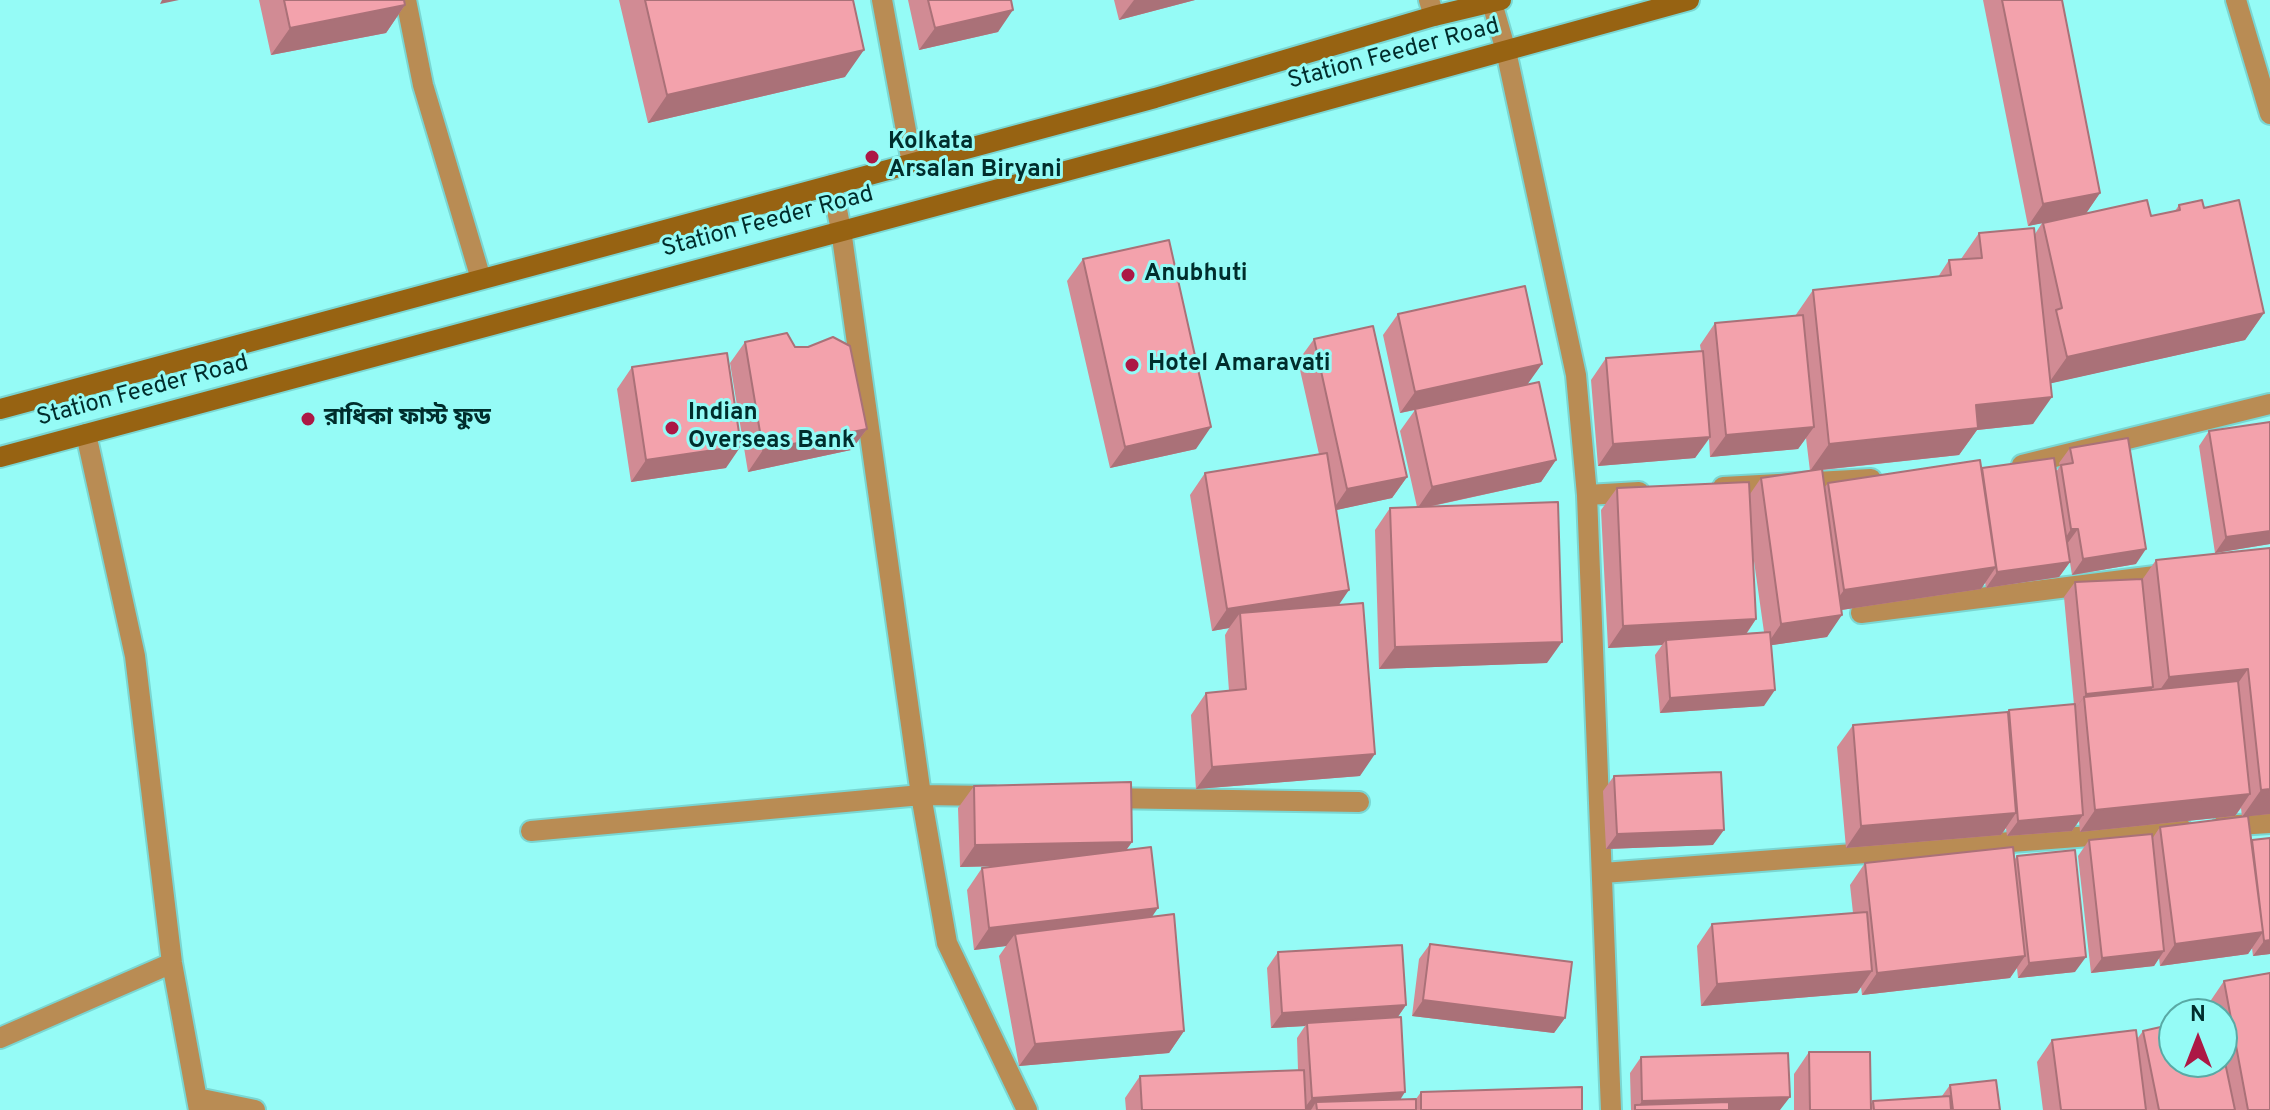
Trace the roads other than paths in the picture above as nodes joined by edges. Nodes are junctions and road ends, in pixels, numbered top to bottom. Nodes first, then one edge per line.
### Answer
1 (406, 0) edge
2 (882, 0) edge
3 (1689, 0) edge
4 (2236, 0) edge
5 (1497, 1) edge
6 (1431, 8) edge
7 (1506, 51) junction
8 (2270, 114) edge
9 (912, 163) junction
10 (832, 185) junction
11 (841, 230) junction
12 (481, 279) junction
13 (2270, 404) edge
14 (0, 409) edge
15 (86, 434) junction
16 (0, 457) edge
17 (2010, 468) edge
18 (1885, 478) edge
19 (1697, 489) edge
20 (1666, 490) edge
21 (1587, 495) junction
22 (2191, 571) edge
23 (1861, 613) edge
24 (921, 795) junction
25 (1015, 796) edge
26 (1093, 798) edge
27 (1359, 802) dead end
28 (2270, 823) edge
29 (531, 831) dead end
30 (1603, 873) junction
31 (172, 963) junction
32 (0, 1038) edge
33 (198, 1104) edge
34 (255, 1110) edge
35 (1027, 1110) edge
36 (1611, 1110) edge

1 - 12 street
2 - 9 street
3 - 7 street, Station Feeder Road
4 - 8 street
5 - 6 street, Station Feeder Road
5 - 7 street
6 - 9 street, Station Feeder Road
7 - 11 street, Station Feeder Road
7 - 21 street
9 - 10 street, Station Feeder Road
10 - 11 street
10 - 12 street, Station Feeder Road
11 - 15 street, Station Feeder Road
11 - 24 street
12 - 14 street, Station Feeder Road
13 - 17 street
15 - 16 street, Station Feeder Road
15 - 31 street
18 - 19 street
20 - 21 street
21 - 30 street
22 - 23 street
24 - 25 street
24 - 29 street
24 - 35 street
26 - 27 street
28 - 30 street
30 - 36 street
31 - 32 street
31 - 33 street
33 - 34 street

